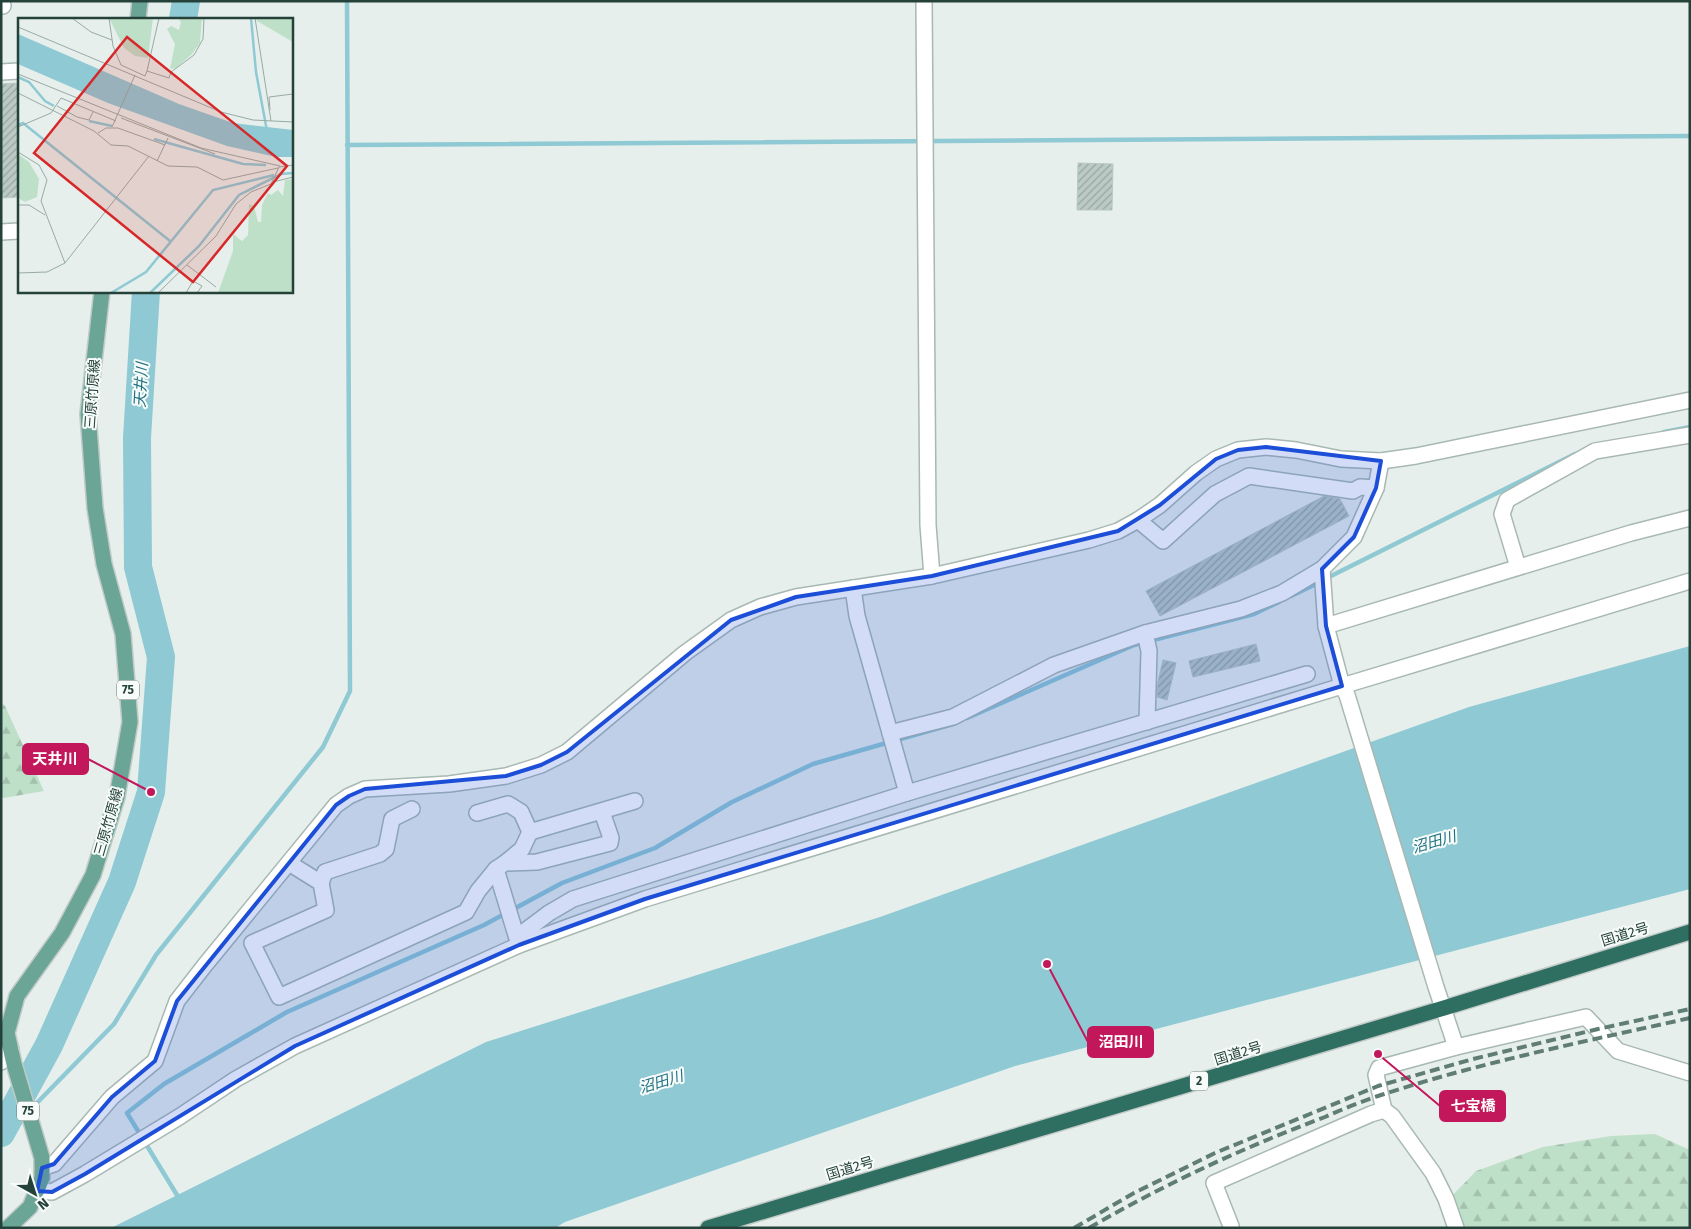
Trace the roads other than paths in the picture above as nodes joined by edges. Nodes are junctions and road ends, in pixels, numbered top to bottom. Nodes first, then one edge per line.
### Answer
1 (2, 1) edge
2 (140, 1) edge
3 (924, 1) edge
4 (1, 6) edge
5 (138, 18) edge
6 (18, 71) edge
7 (1, 72) edge
8 (18, 231) edge
9 (1, 232) edge
10 (102, 292) edge
11 (1690, 400) edge
12 (1690, 435) edge
13 (1381, 461) junction
14 (1376, 488) junction
15 (1690, 518) edge
16 (1138, 520) junction
17 (1518, 567) junction
18 (1322, 569) junction
19 (932, 576) junction
20 (1690, 581) edge
21 (853, 588) junction
22 (1326, 626) junction
23 (1145, 633) junction
24 (1307, 674) dead end
25 (1344, 690) junction
26 (1147, 722) junction
27 (890, 733) junction
28 (907, 793) junction
29 (635, 801) dead end
30 (412, 808) dead end
31 (602, 812) junction
32 (477, 813) dead end
33 (530, 832) junction
34 (289, 862) junction
35 (501, 866) junction
36 (321, 884) junction
37 (1690, 932) edge
38 (518, 941) junction
39 (1444, 1008) junction
40 (1456, 1047) junction
41 (8, 1063) edge
42 (1690, 1073) edge
43 (1384, 1110) junction
44 (42, 1163) junction
45 (37, 1191) junction
46 (8, 1228) edge
47 (708, 1228) edge
48 (1230, 1228) edge
49 (1456, 1228) edge

1 - 4 street
2 - 5 main road
3 - 19 street
6 - 7 street
8 - 9 street
10 - 41 main road, 三原竹原線 / 75
11 - 13 street
12 - 17 street
13 - 14 street
13 - 16 street
14 - 16 street
14 - 18 street
15 - 17 street
16 - 19 street
17 - 22 street
18 - 22 street
18 - 23 street
19 - 21 street
20 - 25 street
21 - 27 street
21 - 34 street
22 - 25 street
23 - 26 street
23 - 27 street
24 - 26 street
25 - 38 street
25 - 39 street
26 - 28 street
27 - 28 street
28 - 38 street
29 - 31 street
30 - 36 street
31 - 33 street
31 - 35 street
32 - 33 street
33 - 35 street
34 - 36 street
34 - 44 street
35 - 36 street
35 - 38 street
37 - 39 highway, 国道2号 / 2
38 - 45 street
39 - 40 street
39 - 47 highway, 国道2号 / 2
40 - 42 street
40 - 43 street
41 - 44 main road, 三原竹原線 / 75
43 - 48 street
43 - 49 street
44 - 45 main road, 三原竹原線 / 75
45 - 46 main road, 三原竹原線 / 75

